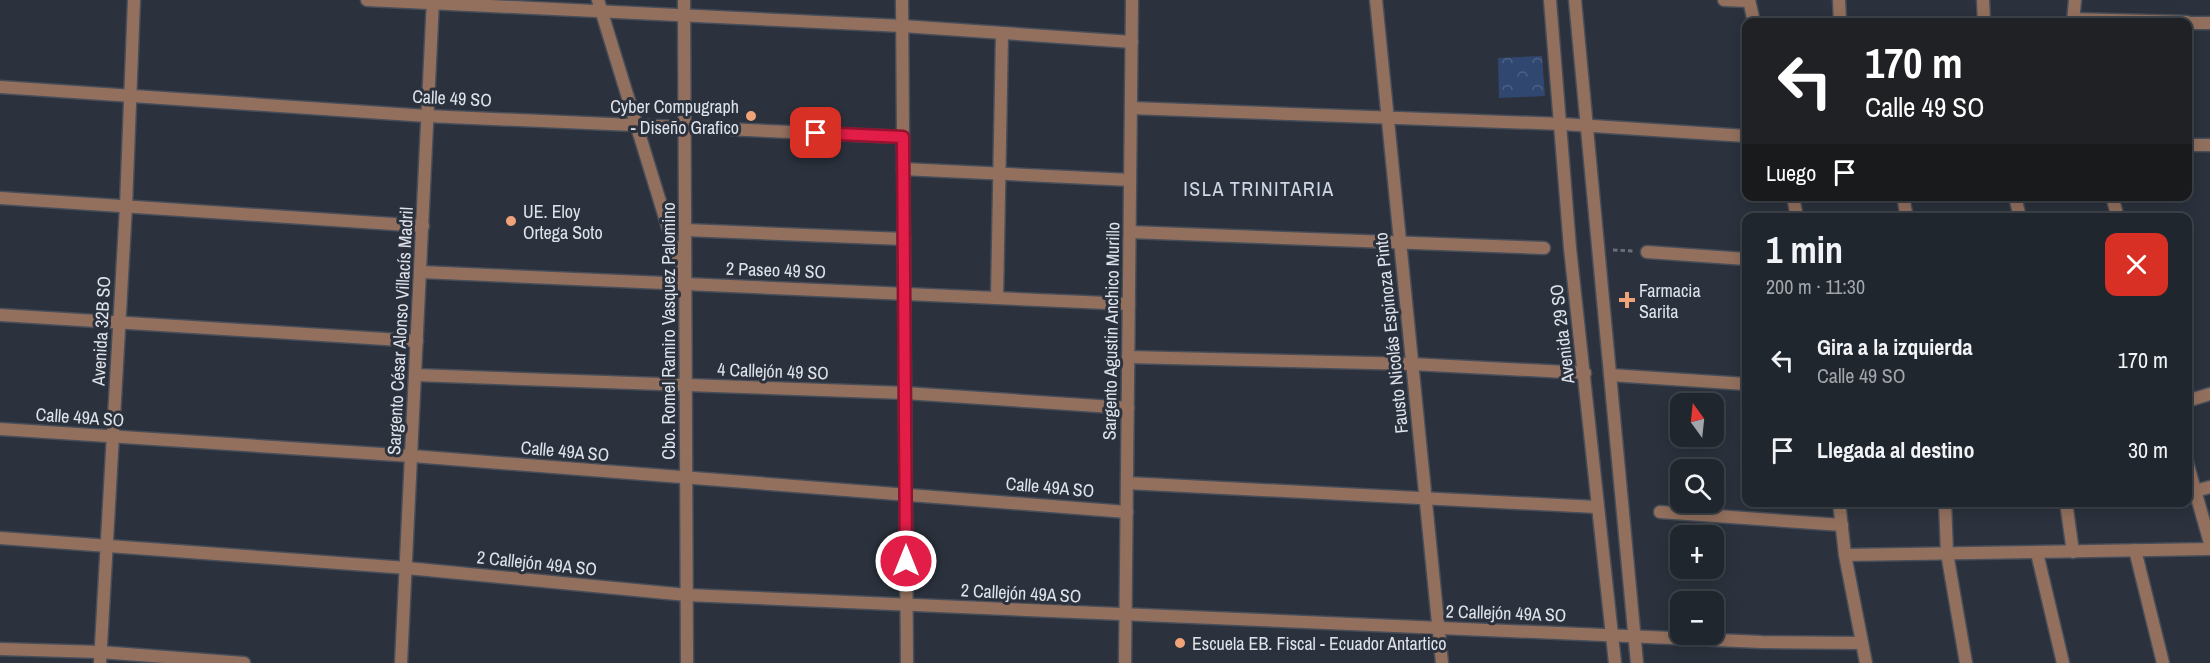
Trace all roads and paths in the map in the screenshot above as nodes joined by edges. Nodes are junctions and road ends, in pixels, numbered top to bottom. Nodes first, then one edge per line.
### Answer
1 (134, 0) edge
2 (367, 0) edge
3 (684, 0) edge
4 (902, 0) edge
5 (1132, 0) edge
6 (1376, 0) edge
7 (1551, 0) edge
8 (1575, 0) edge
9 (1724, 0) edge
10 (1749, 0) edge
11 (1839, 0) edge
12 (1983, 0) edge
13 (2075, 0) edge
14 (432, 2) edge
15 (600, 5) edge
16 (685, 15) junction
17 (1753, 18) edge
18 (1840, 18) edge
19 (1984, 18) edge
20 (2073, 18) edge
21 (2192, 22) edge
22 (2210, 23) edge
23 (902, 26) junction
24 (1002, 34) junction
25 (1132, 42) junction
26 (0, 87) edge
27 (128, 95) junction
28 (1131, 108) junction
29 (427, 116) junction
30 (1387, 118) junction
31 (634, 124) junction
32 (1562, 124) junction
33 (1586, 125) junction
34 (686, 127) junction
35 (1742, 136) edge
36 (903, 137) junction
37 (2192, 144) edge
38 (2210, 145) edge
39 (903, 169) junction
40 (999, 174) junction
41 (1130, 180) junction
42 (0, 198) edge
43 (126, 206) junction
44 (423, 226) junction
45 (686, 230) junction
46 (1130, 232) junction
47 (904, 238) junction
48 (1400, 243) junction
49 (1544, 248) dead end
50 (1647, 252) dead end
51 (1742, 259) edge
52 (421, 272) junction
53 (686, 286) junction
54 (904, 292) junction
55 (997, 298) junction
56 (1129, 304) junction
57 (0, 315) edge
58 (118, 322) junction
59 (417, 341) junction
60 (1128, 357) junction
61 (1412, 364) junction
62 (1585, 373) junction
63 (416, 375) junction
64 (1610, 375) junction
65 (1742, 384) edge
66 (686, 386) junction
67 (905, 393) junction
68 (2210, 394) edge
69 (2192, 399) edge
70 (1128, 408) junction
71 (0, 429) edge
72 (114, 437) junction
73 (412, 456) junction
74 (686, 479) junction
75 (2192, 480) edge
76 (1127, 483) junction
77 (2210, 487) edge
78 (2195, 491) junction
79 (906, 494) junction
80 (1425, 498) junction
81 (1596, 507) junction
82 (1840, 507) edge
83 (1945, 507) edge
84 (2067, 507) edge
85 (1127, 512) junction
86 (1660, 512) dead end
87 (1842, 525) junction
88 (0, 538) edge
89 (2210, 543) edge
90 (107, 546) junction
91 (2210, 549) edge
92 (2134, 550) junction
93 (2037, 552) junction
94 (2073, 552) junction
95 (1947, 553) junction
96 (1845, 555) junction
97 (407, 568) junction
98 (687, 596) junction
99 (907, 606) junction
100 (1126, 616) junction
101 (1438, 628) junction
102 (1612, 635) junction
103 (1635, 637) junction
104 (1862, 643) junction
105 (0, 649) edge
106 (100, 658) edge
107 (244, 663) edge
108 (401, 663) edge
109 (687, 663) edge
110 (908, 663) edge
111 (1125, 663) edge
112 (1442, 663) edge
113 (1615, 663) edge
114 (1637, 663) edge
115 (1866, 663) edge
116 (1966, 663) edge
117 (2063, 663) edge
118 (2163, 663) edge

1 - 27 street, Avenida 32B SO
2 - 14 street
3 - 16 street, Cbo. Romel Ramiro Vasquez Palomino
4 - 23 street
5 - 25 street, Sargento Agustin Anchico Murillo
6 - 30 street, Fausto Nicolás Espinoza Pinto
7 - 32 street, Avenida 29 SO
8 - 33 street
9 - 10 street
10 - 17 street
11 - 18 street
12 - 19 street
13 - 20 street
14 - 15 street
14 - 29 street, Sargento César Alonso Villacís Madril
15 - 16 street
15 - 31 street
16 - 23 street
16 - 34 street, Cbo. Romel Ramiro Vasquez Palomino
21 - 22 street
23 - 24 street
23 - 36 street
24 - 25 street
24 - 40 street
25 - 28 street, Sargento Agustin Anchico Murillo
26 - 27 street, Calle 49 SO
27 - 29 street, Calle 49 SO
27 - 43 street, Avenida 32B SO
28 - 30 street
28 - 41 street, Sargento Agustin Anchico Murillo
29 - 31 street, Calle 49 SO
29 - 44 street, Sargento César Alonso Villacís Madril
30 - 32 street
30 - 48 street, Fausto Nicolás Espinoza Pinto
31 - 34 street, Calle 49 SO
31 - 53 street
32 - 33 street
32 - 62 street, Avenida 29 SO
33 - 35 street
33 - 64 street
34 - 36 street, Calle 49 SO
34 - 45 street, Cbo. Romel Ramiro Vasquez Palomino
36 - 39 street
37 - 38 street
39 - 40 street
39 - 47 street
40 - 41 street
40 - 55 street
41 - 46 street, Sargento Agustin Anchico Murillo
42 - 43 street
43 - 44 street
43 - 58 street, Avenida 32B SO
44 - 52 street, Sargento César Alonso Villacís Madril
45 - 47 street
45 - 53 street, Cbo. Romel Ramiro Vasquez Palomino
46 - 48 street
46 - 56 street, Sargento Agustin Anchico Murillo
47 - 54 street
48 - 49 street
48 - 61 street, Fausto Nicolás Espinoza Pinto
50 - 51 street
52 - 53 street, 2 Paseo 49 SO
52 - 59 street, Sargento César Alonso Villacís Madril
53 - 54 street, 2 Paseo 49 SO
53 - 66 street, Cbo. Romel Ramiro Vasquez Palomino
54 - 55 street, 2 Paseo 49 SO
54 - 67 street
55 - 56 street, 2 Paseo 49 SO
56 - 60 street, Sargento Agustin Anchico Murillo
57 - 58 street
58 - 59 street
58 - 72 street, Avenida 32B SO
59 - 63 street, Sargento César Alonso Villacís Madril
60 - 61 street
60 - 70 street, Sargento Agustin Anchico Murillo
61 - 62 street
61 - 80 street, Fausto Nicolás Espinoza Pinto
62 - 81 street, Avenida 29 SO
63 - 66 street, 4 Callejón 49 SO
63 - 73 street, Sargento César Alonso Villacís Madril
64 - 65 street
64 - 103 street
66 - 67 street, 4 Callejón 49 SO
66 - 74 street, Cbo. Romel Ramiro Vasquez Palomino
67 - 70 street, 4 Callejón 49 SO
67 - 79 street
68 - 69 street
70 - 76 street, Sargento Agustin Anchico Murillo
71 - 72 street, Calle 49A SO
72 - 73 street, Calle 49A SO
72 - 90 street, Avenida 32B SO
73 - 74 street, Calle 49A SO
73 - 97 street, Sargento César Alonso Villacís Madril
74 - 79 street, Calle 49A SO
74 - 98 street, Cbo. Romel Ramiro Vasquez Palomino
75 - 78 street
76 - 80 street
76 - 85 street, Sargento Agustin Anchico Murillo
77 - 78 street
78 - 89 street
79 - 85 street, Calle 49A SO
79 - 99 street
80 - 81 street
80 - 101 street, Fausto Nicolás Espinoza Pinto
81 - 102 street, Avenida 29 SO
82 - 87 street
83 - 95 street
84 - 94 street
85 - 100 street, Sargento Agustin Anchico Murillo
86 - 87 street
87 - 96 street
88 - 90 street, 2 Callejón 49A SO
90 - 97 street, 2 Callejón 49A SO
90 - 106 street, Avenida 32B SO
91 - 92 street
92 - 94 street
92 - 118 street
93 - 94 street
93 - 95 street
93 - 117 street
95 - 96 street
95 - 116 street
96 - 104 street
97 - 98 street, 2 Callejón 49A SO
97 - 108 street, Sargento César Alonso Villacís Madril
98 - 99 street, 2 Callejón 49A SO
98 - 109 street, Cbo. Romel Ramiro Vasquez Palomino
99 - 100 street, 2 Callejón 49A SO
99 - 110 street
100 - 101 street, 2 Callejón 49A SO
100 - 111 street, Sargento Agustin Anchico Murillo
101 - 102 street, 2 Callejón 49A SO
101 - 112 street, Fausto Nicolás Espinoza Pinto
102 - 103 street, 2 Callejón 49A SO
102 - 113 street, Avenida 29 SO
103 - 104 street, 2 Callejón 49A SO
103 - 114 street
104 - 115 street
105 - 106 street
106 - 107 street

